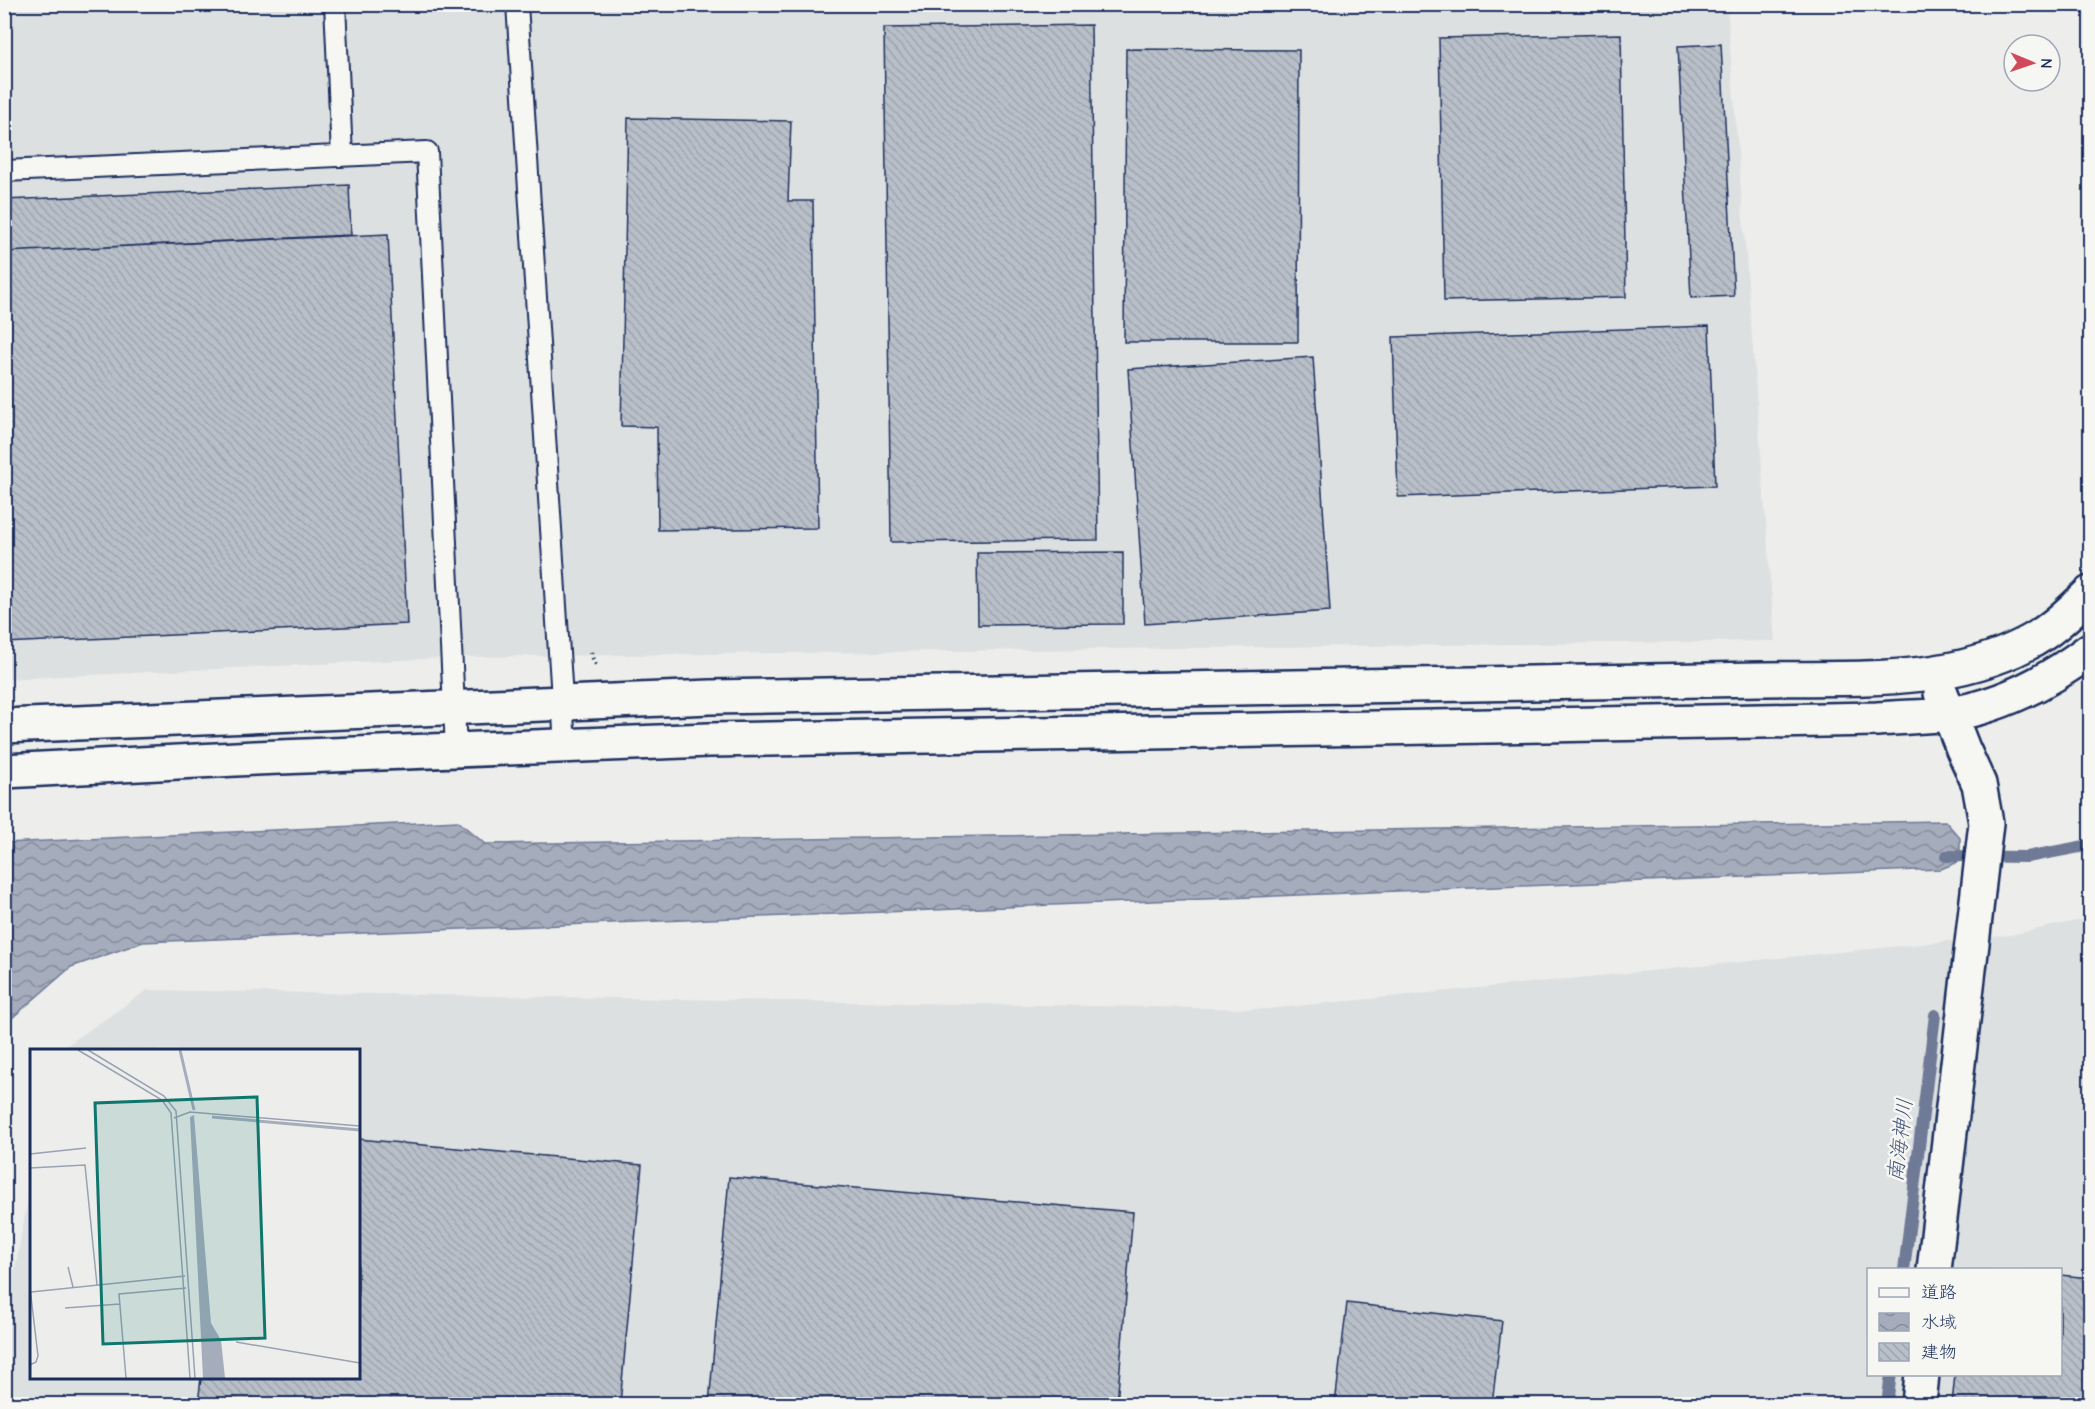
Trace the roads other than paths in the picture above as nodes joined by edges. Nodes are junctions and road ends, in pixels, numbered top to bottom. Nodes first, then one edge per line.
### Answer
1 (335, 4) edge
2 (517, 4) edge
3 (342, 156) junction
4 (4, 171) edge
5 (2091, 593) edge
6 (2091, 650) edge
7 (1935, 674) junction
8 (562, 703) junction
9 (455, 706) junction
10 (1949, 714) junction
11 (4, 726) edge
12 (566, 745) junction
13 (456, 749) junction
14 (4, 771) edge
15 (1934, 1268) edge
16 (1922, 1376) edge
17 (1919, 1404) edge

1 - 3 lane
2 - 8 lane
3 - 4 lane
3 - 9 lane
5 - 7 street
6 - 10 street
7 - 8 street
7 - 10 street
8 - 9 street
8 - 12 lane
9 - 11 street
9 - 13 lane
10 - 12 street
10 - 15 street
12 - 13 street
13 - 14 street
16 - 17 street

